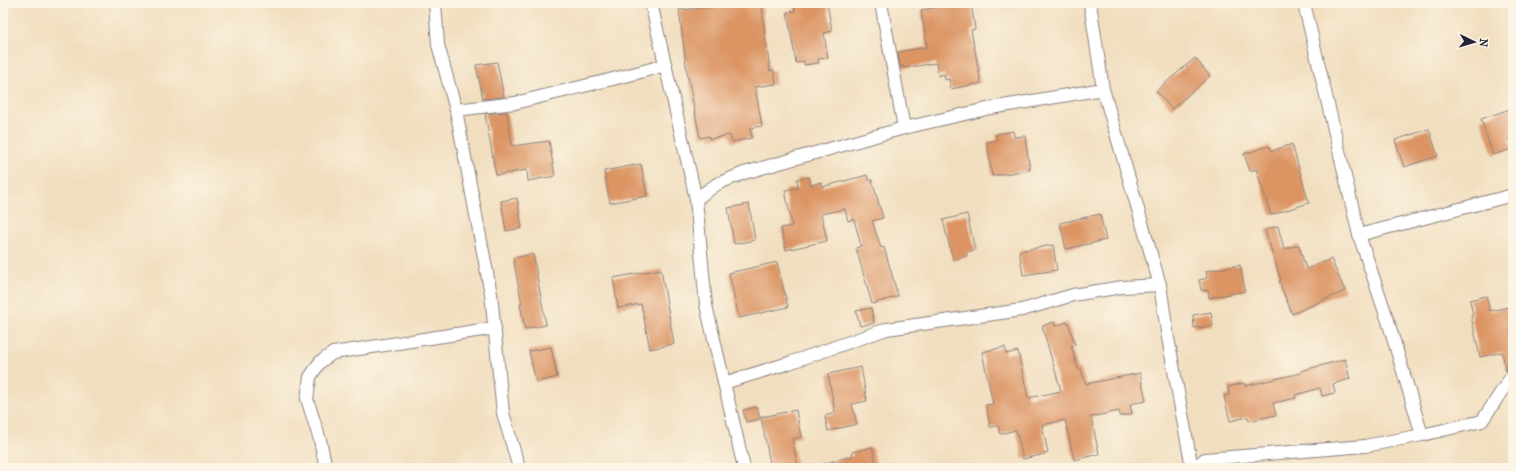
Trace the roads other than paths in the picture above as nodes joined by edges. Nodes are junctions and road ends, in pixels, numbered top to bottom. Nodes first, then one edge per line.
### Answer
1 (435, 3) edge
2 (650, 3) edge
3 (881, 3) edge
4 (1090, 3) edge
5 (1304, 3) edge
6 (666, 65) junction
7 (1103, 89) junction
8 (456, 110) junction
9 (904, 128) junction
10 (1513, 194) edge
11 (696, 199) junction
12 (1359, 235) junction
13 (1160, 284) junction
14 (495, 328) junction
15 (1513, 374) edge
16 (724, 383) junction
17 (1422, 435) junction
18 (326, 468) edge
19 (519, 468) edge
20 (744, 468) edge
21 (1193, 468) edge

1 - 8 street
2 - 6 street
3 - 9 street
4 - 7 street
5 - 12 street
6 - 8 street
6 - 11 street
7 - 9 street
7 - 13 street
8 - 14 street
9 - 11 street
10 - 12 street
11 - 16 street
12 - 17 street
13 - 16 street
13 - 21 street
14 - 18 street
14 - 19 street
15 - 17 street
16 - 20 street
17 - 21 street

